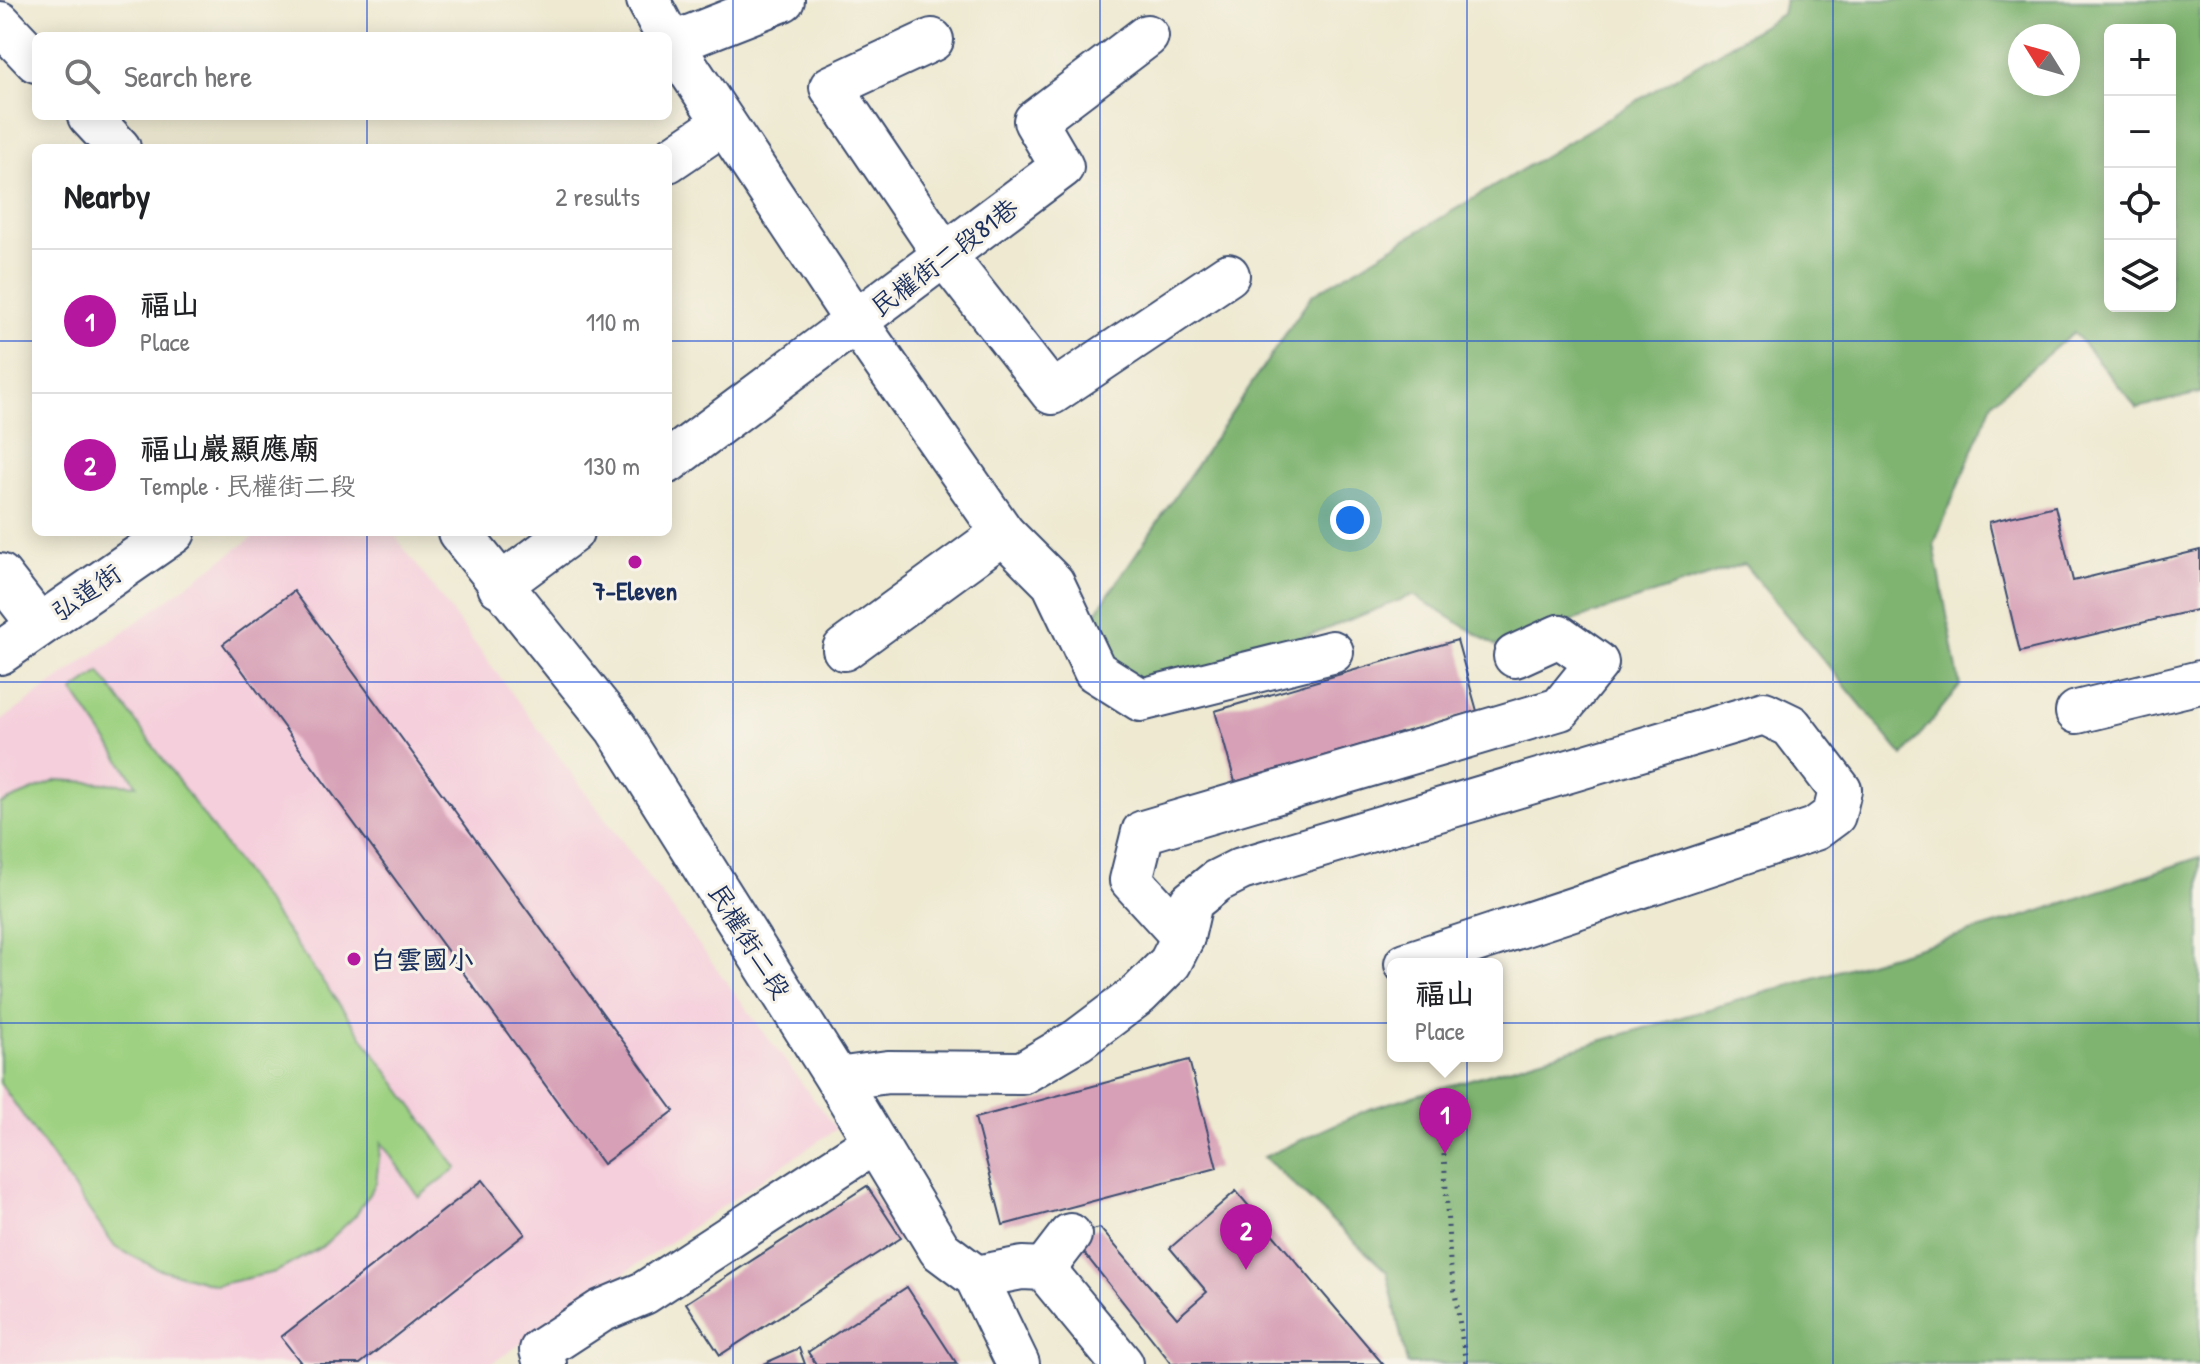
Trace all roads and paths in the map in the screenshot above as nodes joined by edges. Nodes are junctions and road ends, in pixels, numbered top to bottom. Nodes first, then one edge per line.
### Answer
1 (648, 0) edge
2 (783, 0) edge
3 (0, 23) edge
4 (665, 32) edge
5 (1147, 36) dead end
6 (672, 38) edge
7 (932, 40) dead end
8 (672, 44) edge
9 (32, 57) edge
10 (93, 120) edge
11 (724, 123) junction
12 (115, 144) edge
13 (672, 158) edge
14 (946, 257) junction
15 (1228, 275) dead end
16 (857, 323) junction
17 (672, 459) edge
18 (1003, 533) junction
19 (462, 536) edge
20 (567, 536) edge
21 (154, 537) edge
22 (0, 575) edge
23 (499, 586) junction
24 (39, 625) junction
25 (844, 649) dead end
26 (1332, 652) dead end
27 (0, 653) edge
28 (1515, 656) dead end
29 (2200, 682) edge
30 (2077, 712) dead end
31 (1183, 937) junction
32 (1424, 958) edge
33 (837, 1079) junction
34 (875, 1142) junction
35 (1444, 1154) dead end
36 (1070, 1235) dead end
37 (1044, 1269) junction
38 (976, 1277) junction
39 (545, 1364) edge
40 (1018, 1364) edge
41 (1122, 1364) edge
42 (1466, 1364) edge

1 - 4 street
2 - 6 street
3 - 9 street
5 - 14 street, 民權街二段81巷
7 - 14 street
8 - 11 street
10 - 12 street
11 - 13 street
11 - 16 street
14 - 15 street
14 - 16 street, 民權街二段81巷
16 - 17 street, 民權街二段81巷
16 - 18 street
18 - 25 street
18 - 26 street
19 - 23 street, 民權街二段
20 - 23 street
21 - 24 street, 弘道街
22 - 24 street
23 - 33 street, 民權街二段
24 - 27 street, 弘道街
28 - 31 street
29 - 30 street
31 - 32 street
31 - 33 street
33 - 34 street, 民權街二段
34 - 38 street, 民權街二段
34 - 39 street
35 - 42 path
36 - 37 street
37 - 38 street
37 - 41 street
38 - 40 street, 民權街二段

